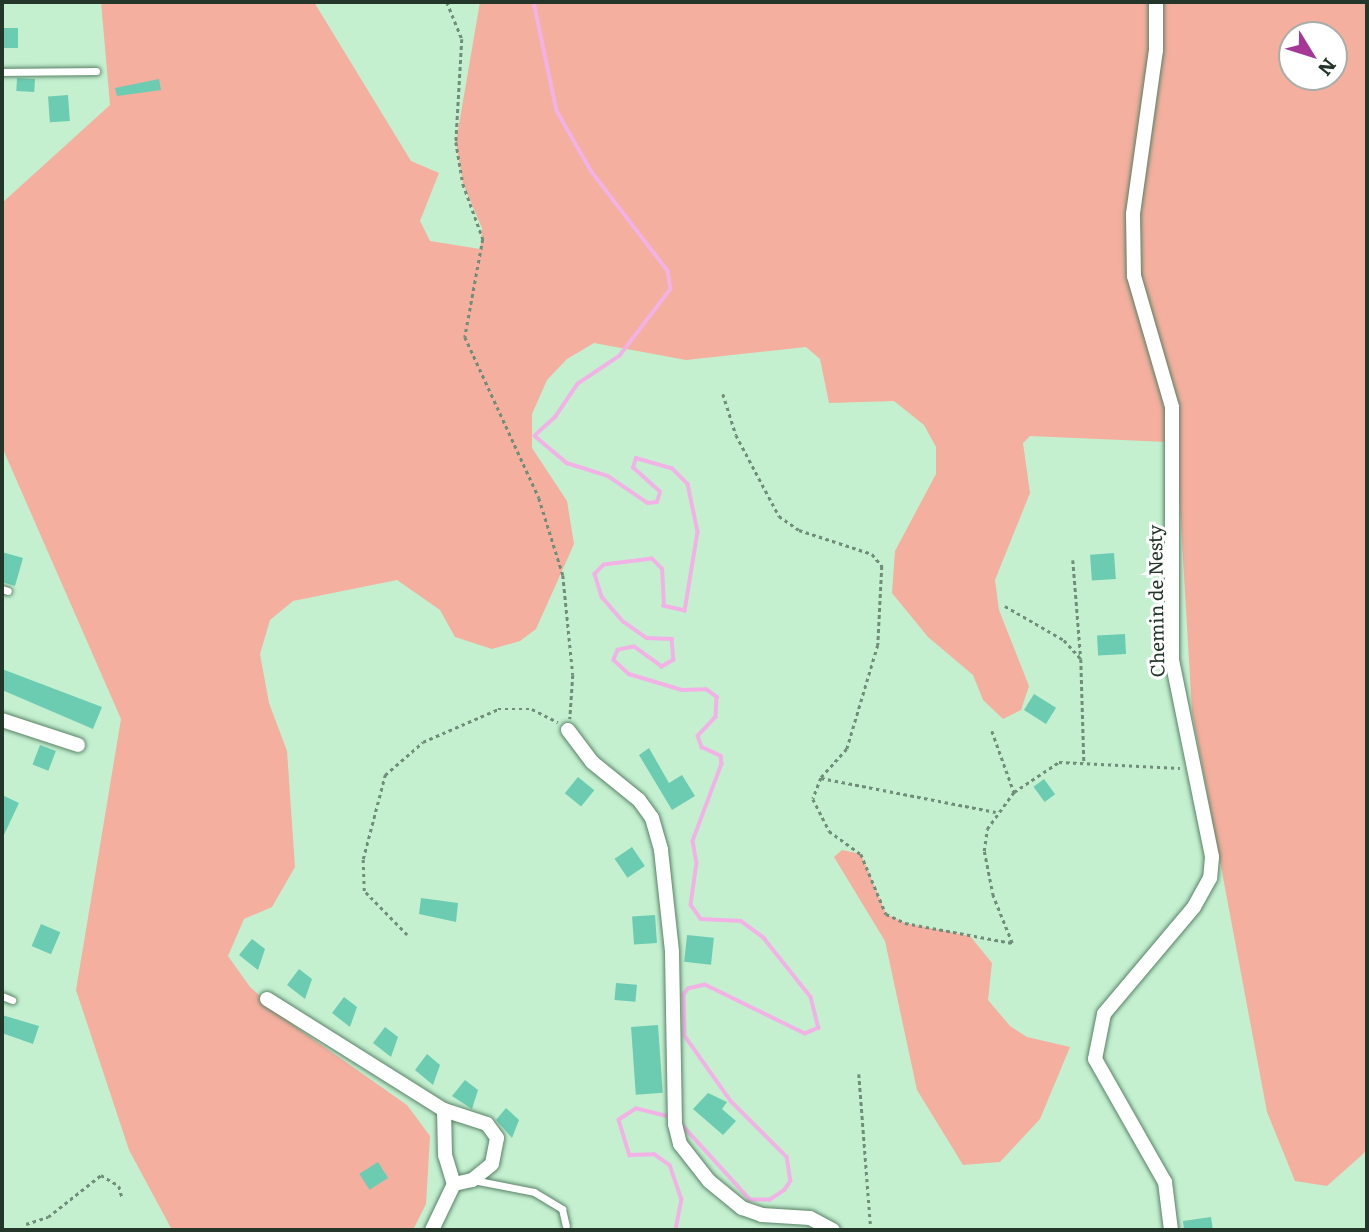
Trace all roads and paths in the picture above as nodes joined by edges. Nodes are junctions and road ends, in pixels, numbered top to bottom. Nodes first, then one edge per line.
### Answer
1 (447, 2) edge
2 (1156, 2) edge
3 (96, 71) dead end
4 (2, 72) edge
5 (723, 394) dead end
6 (1073, 560) dead end
7 (1004, 606) dead end
8 (1081, 659) junction
9 (2, 720) edge
10 (568, 730) junction
11 (992, 731) dead end
12 (78, 746) dead end
13 (1084, 761) junction
14 (1191, 767) junction
15 (821, 778) junction
16 (1014, 792) junction
17 (996, 812) junction
18 (407, 935) dead end
19 (2, 996) edge
20 (267, 999) dead end
21 (12, 1000) dead end
22 (859, 1074) dead end
23 (444, 1110) junction
24 (472, 1180) junction
25 (454, 1184) junction
26 (122, 1198) dead end
27 (26, 1224) dead end
28 (566, 1226) dead end
29 (432, 1230) edge
30 (833, 1230) edge
31 (871, 1230) edge
32 (1171, 1230) edge

1 - 10 path
2 - 14 street, Chemin de Nesty
3 - 4 lane
5 - 15 path
6 - 8 path
7 - 8 path
8 - 13 path
9 - 12 street
10 - 18 path
10 - 30 street
11 - 16 path
13 - 14 path
13 - 16 path
14 - 32 street, Chemin de Nesty
15 - 17 path
15 - 17 path
16 - 17 path
19 - 21 lane
20 - 23 street
22 - 31 path
23 - 24 street
23 - 25 street
24 - 25 street
24 - 28 lane
25 - 29 street
26 - 27 path

